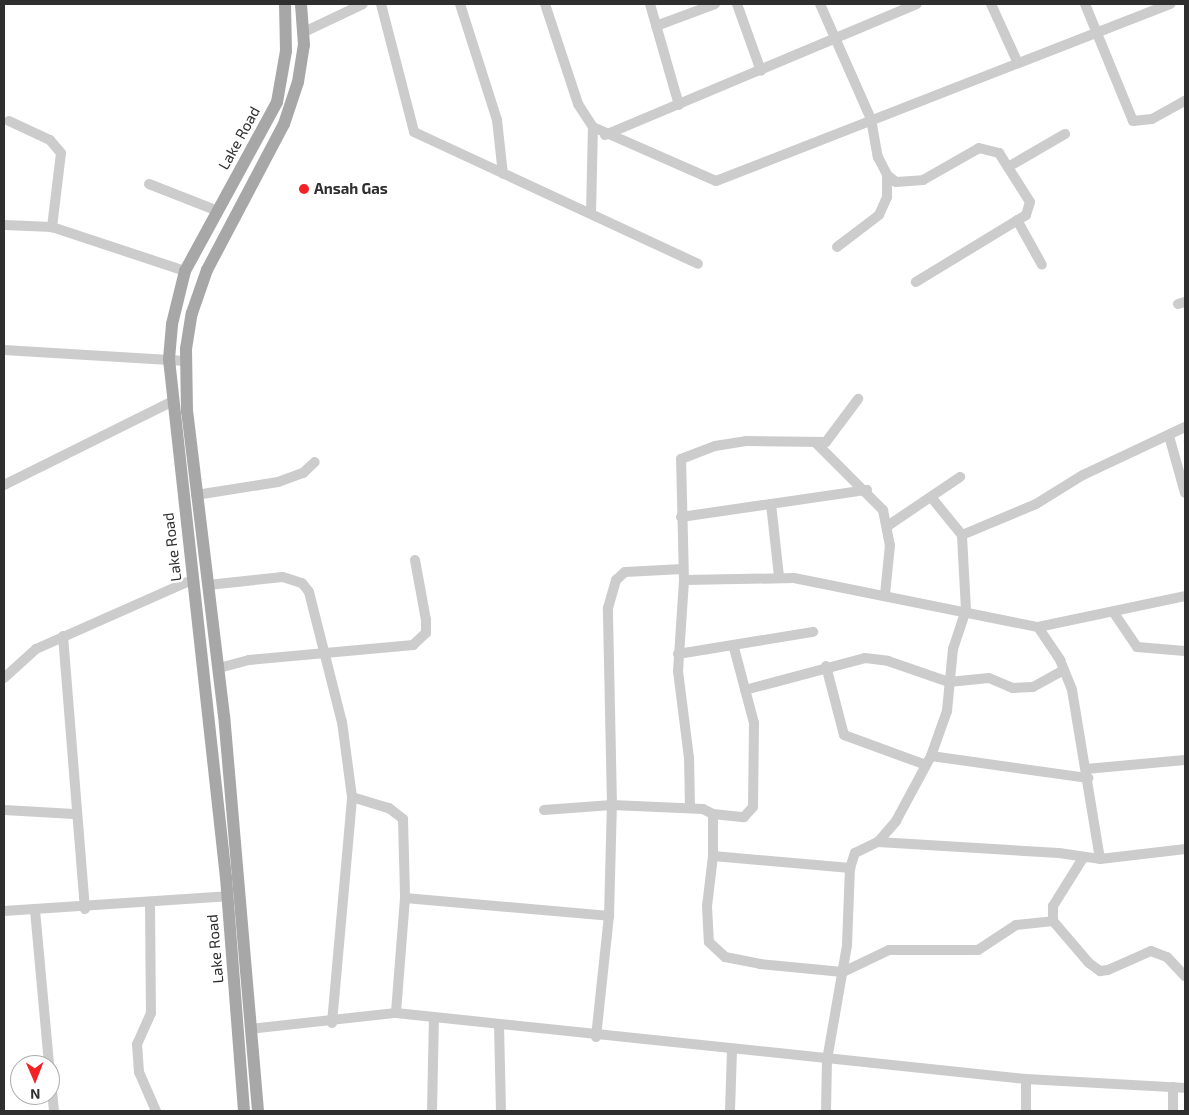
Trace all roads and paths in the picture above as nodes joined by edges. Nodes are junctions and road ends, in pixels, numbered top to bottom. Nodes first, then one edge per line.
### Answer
1 (285, 4) edge
2 (301, 4) edge
3 (363, 4) edge
4 (381, 4) edge
5 (460, 4) edge
6 (544, 4) edge
7 (650, 4) edge
8 (715, 4) edge
9 (737, 4) edge
10 (820, 4) edge
11 (917, 4) edge
12 (991, 4) edge
13 (1086, 4) edge
14 (1171, 4) edge
15 (656, 26) junction
16 (304, 32) junction
17 (1099, 32) junction
18 (836, 37) junction
19 (1018, 61) junction
20 (761, 71) junction
21 (1185, 101) edge
22 (679, 105) junction
23 (871, 119) junction
24 (9, 121) dead end
25 (593, 127) junction
26 (1065, 134) dead end
27 (606, 135) junction
28 (1008, 166) junction
29 (503, 174) junction
30 (887, 175) junction
31 (149, 184) dead end
32 (218, 211) junction
33 (591, 213) junction
34 (1017, 220) junction
35 (4, 225) edge
36 (52, 227) junction
37 (837, 247) dead end
38 (698, 264) dead end
39 (1042, 265) dead end
40 (185, 271) junction
41 (916, 282) dead end
42 (4, 350) edge
43 (169, 359) junction
44 (186, 361) junction
45 (858, 399) dead end
46 (171, 402) junction
47 (1185, 427) edge
48 (1169, 436) junction
49 (816, 443) junction
50 (315, 462) dead end
51 (960, 477) dead end
52 (4, 485) edge
53 (867, 490) junction
54 (1185, 493) edge
55 (196, 495) junction
56 (931, 497) junction
57 (771, 504) junction
58 (681, 517) junction
59 (889, 526) junction
60 (962, 535) junction
61 (415, 560) dead end
62 (683, 575) junction
63 (779, 577) junction
64 (192, 580) junction
65 (208, 585) junction
66 (885, 594) junction
67 (1185, 596) edge
68 (966, 610) junction
69 (1114, 613) junction
70 (1038, 627) junction
71 (813, 632) dead end
72 (62, 636) junction
73 (734, 648) junction
74 (1185, 651) edge
75 (327, 653) junction
76 (678, 654) junction
77 (826, 666) junction
78 (218, 668) junction
79 (1064, 670) junction
80 (4, 678) edge
81 (949, 682) junction
82 (745, 690) junction
83 (929, 760) junction
84 (1185, 760) edge
85 (1087, 774) junction
86 (352, 797) junction
87 (612, 805) junction
88 (690, 808) junction
89 (4, 810) edge
90 (544, 810) dead end
91 (74, 814) junction
92 (713, 814) junction
93 (878, 842) junction
94 (1185, 849) edge
95 (713, 856) junction
96 (1083, 858) junction
97 (1100, 860) junction
98 (850, 868) junction
99 (227, 896) junction
100 (405, 898) junction
101 (150, 904) junction
102 (85, 909) junction
103 (35, 910) junction
104 (4, 911) edge
105 (608, 916) junction
106 (1053, 921) junction
107 (843, 972) junction
108 (1185, 973) edge
109 (396, 1014) junction
110 (434, 1017) junction
111 (332, 1023) junction
112 (499, 1024) junction
113 (250, 1029) junction
114 (596, 1037) junction
115 (732, 1051) junction
116 (49, 1055) edge
117 (827, 1060) junction
118 (1026, 1079) junction
119 (1173, 1087) junction
120 (1185, 1088) edge
121 (156, 1111) edge
122 (244, 1111) edge
123 (258, 1111) edge
124 (432, 1111) edge
125 (501, 1111) edge
126 (730, 1111) edge
127 (826, 1111) edge
128 (1026, 1111) edge
129 (1172, 1111) edge

1 - 32 main road, Lake Road
2 - 16 main road, Lake Road
3 - 16 street
4 - 29 street
5 - 29 street
6 - 25 street
7 - 15 street
8 - 15 street
9 - 20 street
10 - 18 street
11 - 18 street
12 - 19 street
13 - 17 street
14 - 17 street
15 - 22 street
16 - 44 main road, Lake Road
17 - 19 street
17 - 21 street
18 - 20 street
18 - 23 street
19 - 23 street
20 - 22 street
22 - 27 street
23 - 27 street
23 - 30 street
24 - 36 street
25 - 27 street
25 - 33 street
26 - 28 street
28 - 30 street
28 - 34 street
29 - 33 street
30 - 37 street
31 - 32 street
32 - 40 main road, Lake Road
33 - 38 street
34 - 39 street
34 - 41 street
35 - 36 street
36 - 40 street
40 - 43 main road, Lake Road
42 - 43 street
43 - 44 street
43 - 46 main road, Lake Road
44 - 55 main road, Lake Road
45 - 49 street
46 - 52 street
46 - 64 main road, Lake Road
47 - 48 street
48 - 54 street
48 - 60 street
49 - 53 street
49 - 58 street
50 - 55 street
51 - 56 street
53 - 57 street
53 - 59 street
55 - 65 main road, Lake Road
56 - 59 street
56 - 60 street
57 - 58 street
57 - 63 street
58 - 62 street
59 - 66 street
60 - 68 street
61 - 75 street
62 - 63 street
62 - 76 street
62 - 87 street
63 - 66 street
64 - 72 street
64 - 99 main road, Lake Road
65 - 75 street
65 - 78 main road, Lake Road
66 - 68 street
67 - 69 street
68 - 70 street
68 - 81 street
69 - 70 street
69 - 74 street
70 - 79 street
71 - 73 street
72 - 80 street
72 - 91 street
73 - 76 street
73 - 82 street
75 - 78 street
75 - 86 street
76 - 88 street
77 - 81 street
77 - 82 street
77 - 83 street
78 - 113 main road, Lake Road
79 - 81 street
79 - 85 street
81 - 83 street
82 - 92 street
83 - 85 street
83 - 93 street
84 - 85 street
85 - 97 street
86 - 100 street
86 - 111 street
87 - 88 street
87 - 90 street
87 - 105 street
88 - 92 street
89 - 91 street
91 - 102 street
92 - 95 street
93 - 96 street
93 - 98 street
94 - 97 street
95 - 98 street
95 - 107 street
96 - 97 street
96 - 106 street
98 - 107 street
99 - 101 street
99 - 122 main road, Lake Road
100 - 105 street
100 - 109 street
101 - 102 street
101 - 121 street
102 - 103 street
103 - 104 street
103 - 116 street
105 - 114 street
106 - 107 street
106 - 108 street
107 - 117 street
109 - 110 street
109 - 111 street
110 - 112 street
110 - 124 street
111 - 113 street
112 - 114 street
112 - 125 street
113 - 123 main road, Lake Road
114 - 115 street
115 - 117 street
115 - 126 street
117 - 118 street
117 - 127 street
118 - 119 street
118 - 128 street
119 - 120 street
119 - 129 street

